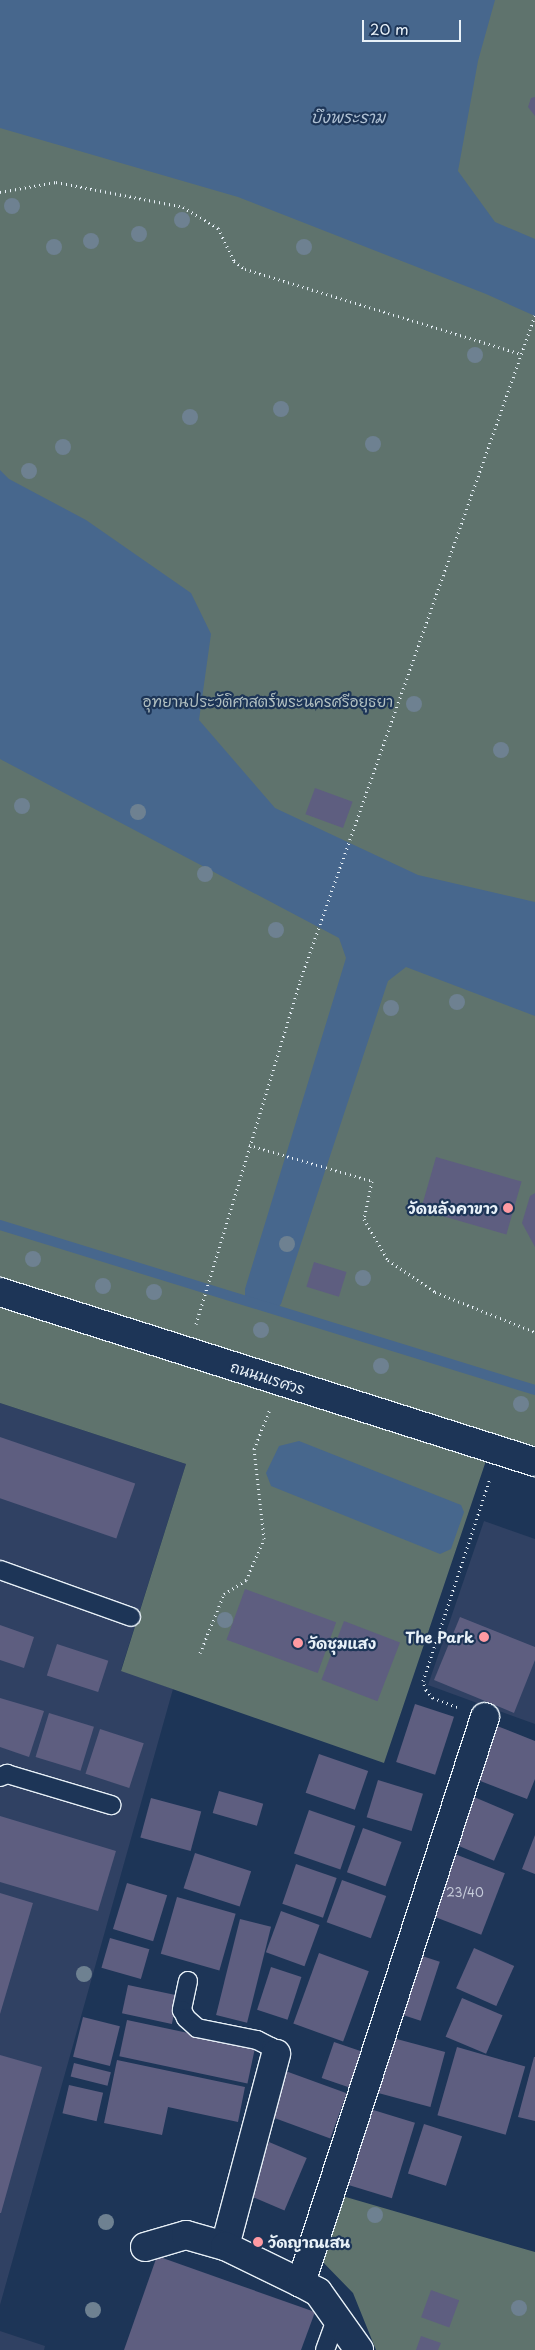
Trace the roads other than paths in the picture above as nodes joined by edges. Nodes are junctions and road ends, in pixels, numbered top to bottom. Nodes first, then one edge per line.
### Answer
1 (0, 1292) edge
2 (535, 1462) edge
3 (0, 1570) edge
4 (131, 1617) dead end
5 (485, 1717) road end
6 (0, 1778) edge
7 (111, 1805) dead end
8 (188, 1981) dead end
9 (276, 2054) joint
10 (225, 2246) junction
11 (145, 2247) dead end
12 (301, 2283) junction
13 (337, 2317) junction
14 (325, 2350) edge
15 (359, 2350) edge

1 - 2 street, ถนนนเรศวร
3 - 4 lane
5 - 12 street
6 - 7 lane
8 - 9 lane
9 - 10 street
10 - 11 street
10 - 12 street
12 - 13 street
13 - 14 lane
13 - 15 street

